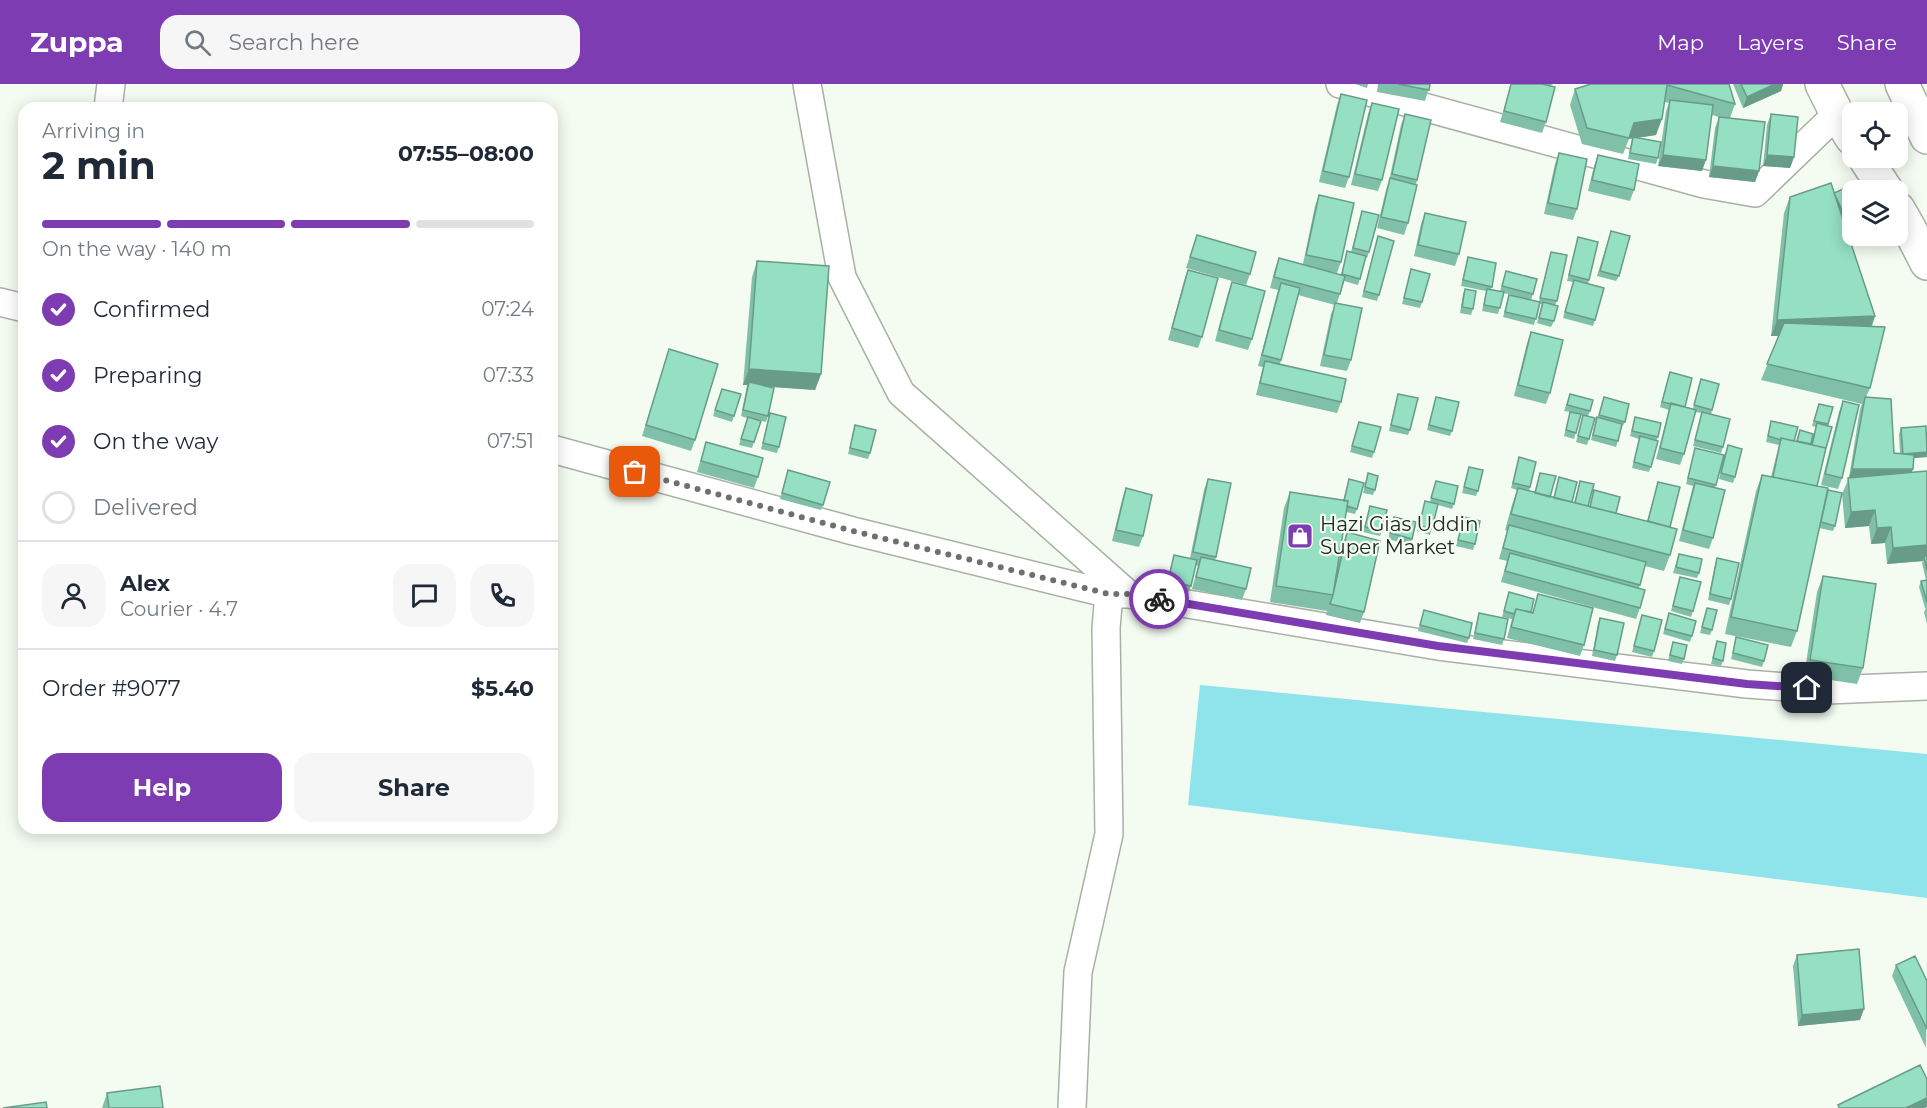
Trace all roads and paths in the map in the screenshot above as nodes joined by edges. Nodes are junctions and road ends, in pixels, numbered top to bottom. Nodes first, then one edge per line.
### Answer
1 (111, 84) edge
2 (807, 84) edge
3 (1340, 84) edge
4 (1822, 84) edge
5 (1902, 84) edge
6 (109, 102) edge
7 (1842, 121) edge
8 (1842, 128) edge
9 (1927, 137) edge
10 (1908, 225) edge
11 (1927, 263) edge
12 (0, 302) edge
13 (18, 306) edge
14 (558, 451) edge
15 (1118, 594) junction
16 (1927, 687) edge
17 (1072, 1108) edge

1 - 6 street
2 - 15 street
3 - 8 street
4 - 7 main road
5 - 9 main road
10 - 11 main road
12 - 13 street
14 - 15 street
15 - 16 street
15 - 17 street

